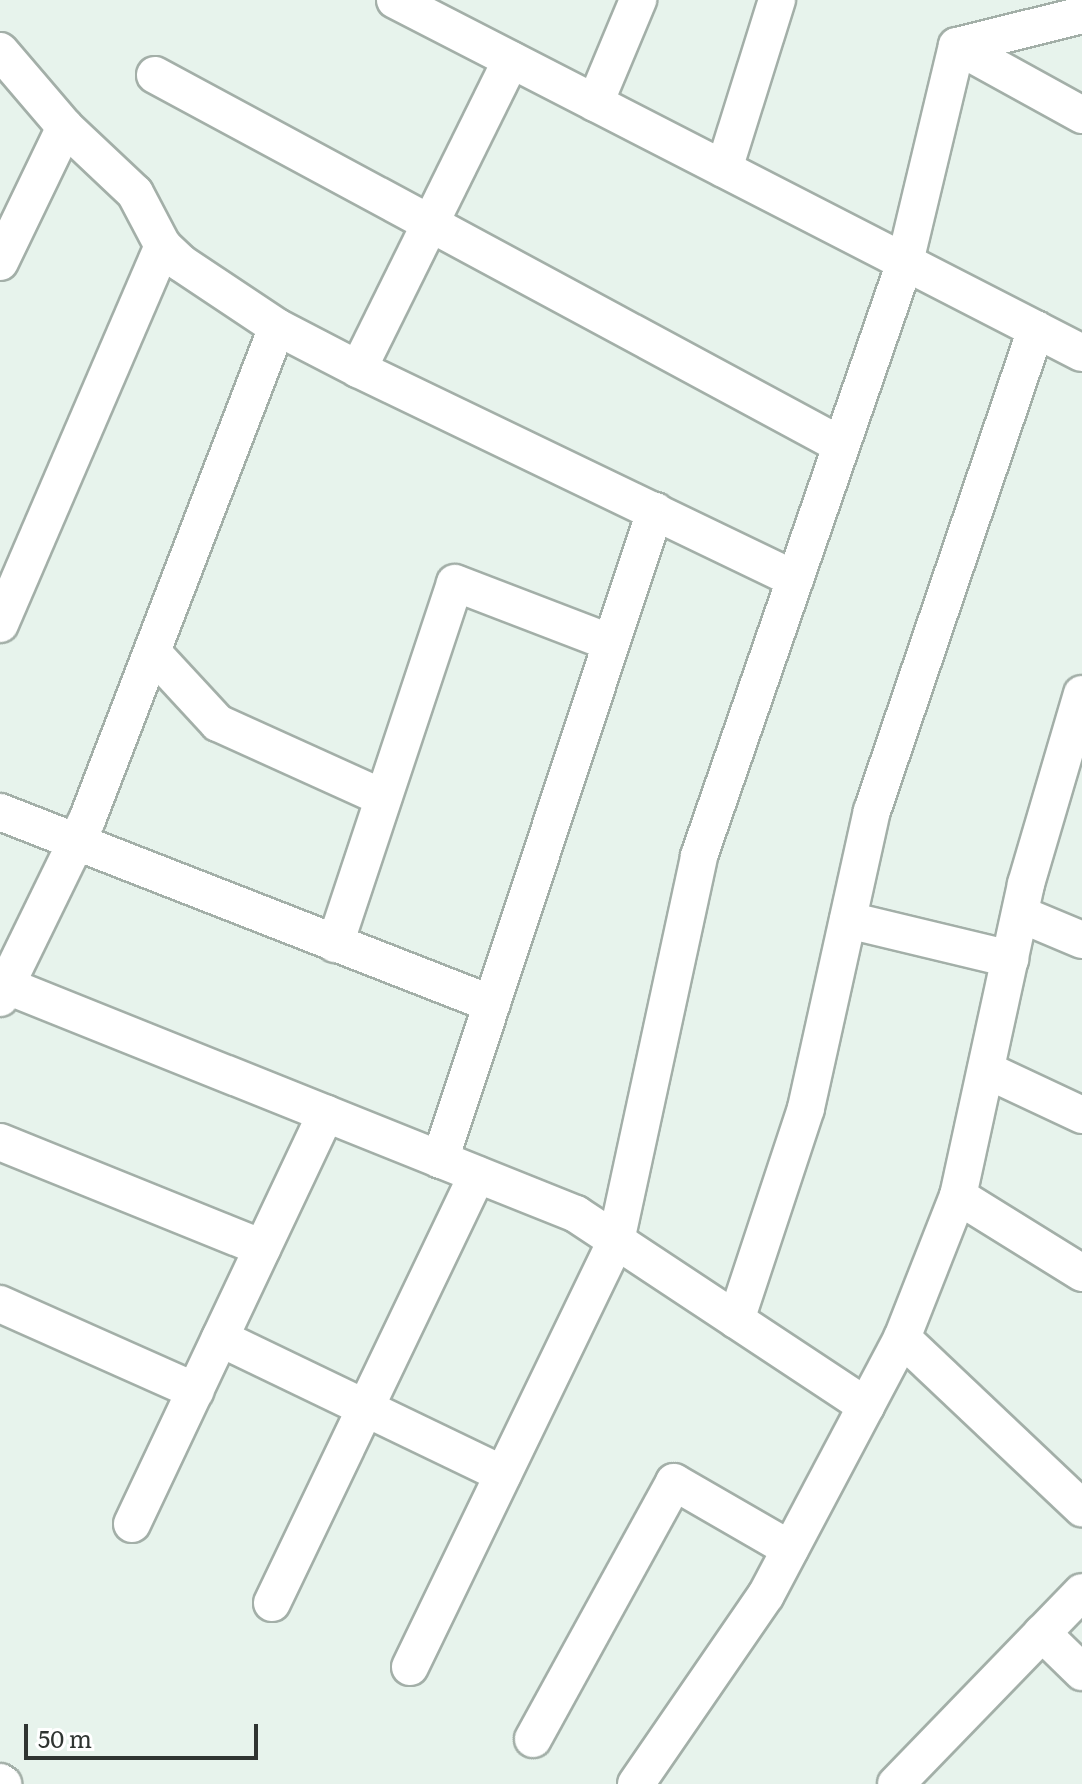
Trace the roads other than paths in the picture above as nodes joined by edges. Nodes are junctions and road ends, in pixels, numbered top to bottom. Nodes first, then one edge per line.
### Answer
1 (395, 0) edge
2 (638, 0) edge
3 (777, 0) edge
4 (1082, 15) edge
5 (957, 46) junction
6 (0, 51) edge
7 (511, 60) junction
8 (155, 75) dead end
9 (595, 103) junction
10 (1082, 115) edge
11 (65, 127) junction
12 (724, 169) junction
13 (428, 227) junction
14 (163, 246) junction
15 (0, 262) edge
16 (905, 262) junction
17 (277, 327) junction
18 (1036, 329) junction
19 (1082, 353) edge
20 (358, 369) junction
21 (841, 445) junction
22 (655, 511) junction
23 (795, 579) junction
24 (0, 624) edge
25 (611, 643) junction
26 (154, 654) junction
27 (1082, 694) edge
28 (383, 798) junction
29 (0, 812) edge
30 (75, 844) junction
31 (1020, 914) junction
32 (848, 920) junction
33 (1082, 940) edge
34 (335, 944) junction
35 (1010, 959) junction
36 (2, 989) edge
37 (492, 1004) junction
38 (986, 1070) junction
39 (326, 1113) junction
40 (1082, 1115) edge
41 (0, 1142) edge
42 (440, 1160) junction
43 (477, 1175) junction
44 (958, 1196) junction
45 (616, 1241) junction
46 (262, 1248) junction
47 (1082, 1273) edge
48 (0, 1304) edge
49 (736, 1320) junction
50 (220, 1338) junction
51 (902, 1338) junction
52 (195, 1391) junction
53 (866, 1406) junction
54 (366, 1407) junction
55 (503, 1474) junction
56 (1082, 1508) edge
57 (132, 1524) dead end
58 (790, 1549) junction
59 (1082, 1592) edge
60 (272, 1603) dead end
61 (1042, 1633) junction
62 (410, 1667) dead end
63 (1082, 1672) edge
64 (533, 1739) dead end
65 (636, 1784) edge
66 (896, 1784) edge

1 - 7 street
2 - 9 street
3 - 12 street
4 - 5 street
5 - 10 street
5 - 16 street
6 - 11 street
7 - 9 street
7 - 13 street
8 - 13 street
9 - 12 street
11 - 14 street
11 - 15 street
12 - 16 street
13 - 20 street
13 - 21 street
14 - 17 street
14 - 24 street
16 - 18 street
16 - 21 street
17 - 20 street
17 - 26 street
18 - 19 street
18 - 32 street
20 - 22 street
21 - 23 street
22 - 23 street
22 - 25 street
23 - 45 street
25 - 28 street
25 - 37 street
26 - 28 street
26 - 30 street
27 - 31 street
28 - 34 street
29 - 30 street
30 - 34 street
30 - 36 street
31 - 33 street
31 - 35 street
32 - 35 street
32 - 49 street
34 - 37 street
35 - 38 street
36 - 39 street
37 - 42 street
38 - 40 street
38 - 44 street
39 - 42 street
39 - 46 street
41 - 46 street
42 - 43 street
43 - 45 street
43 - 54 street
44 - 47 street
44 - 51 street
45 - 49 street
45 - 55 street
46 - 50 street
48 - 52 street
49 - 53 street
50 - 52 street
50 - 54 street
51 - 53 street
51 - 56 street
52 - 57 street
53 - 58 street
54 - 55 street
54 - 60 street
55 - 62 street
58 - 64 street
58 - 65 street
59 - 61 street
61 - 63 street
61 - 66 street

